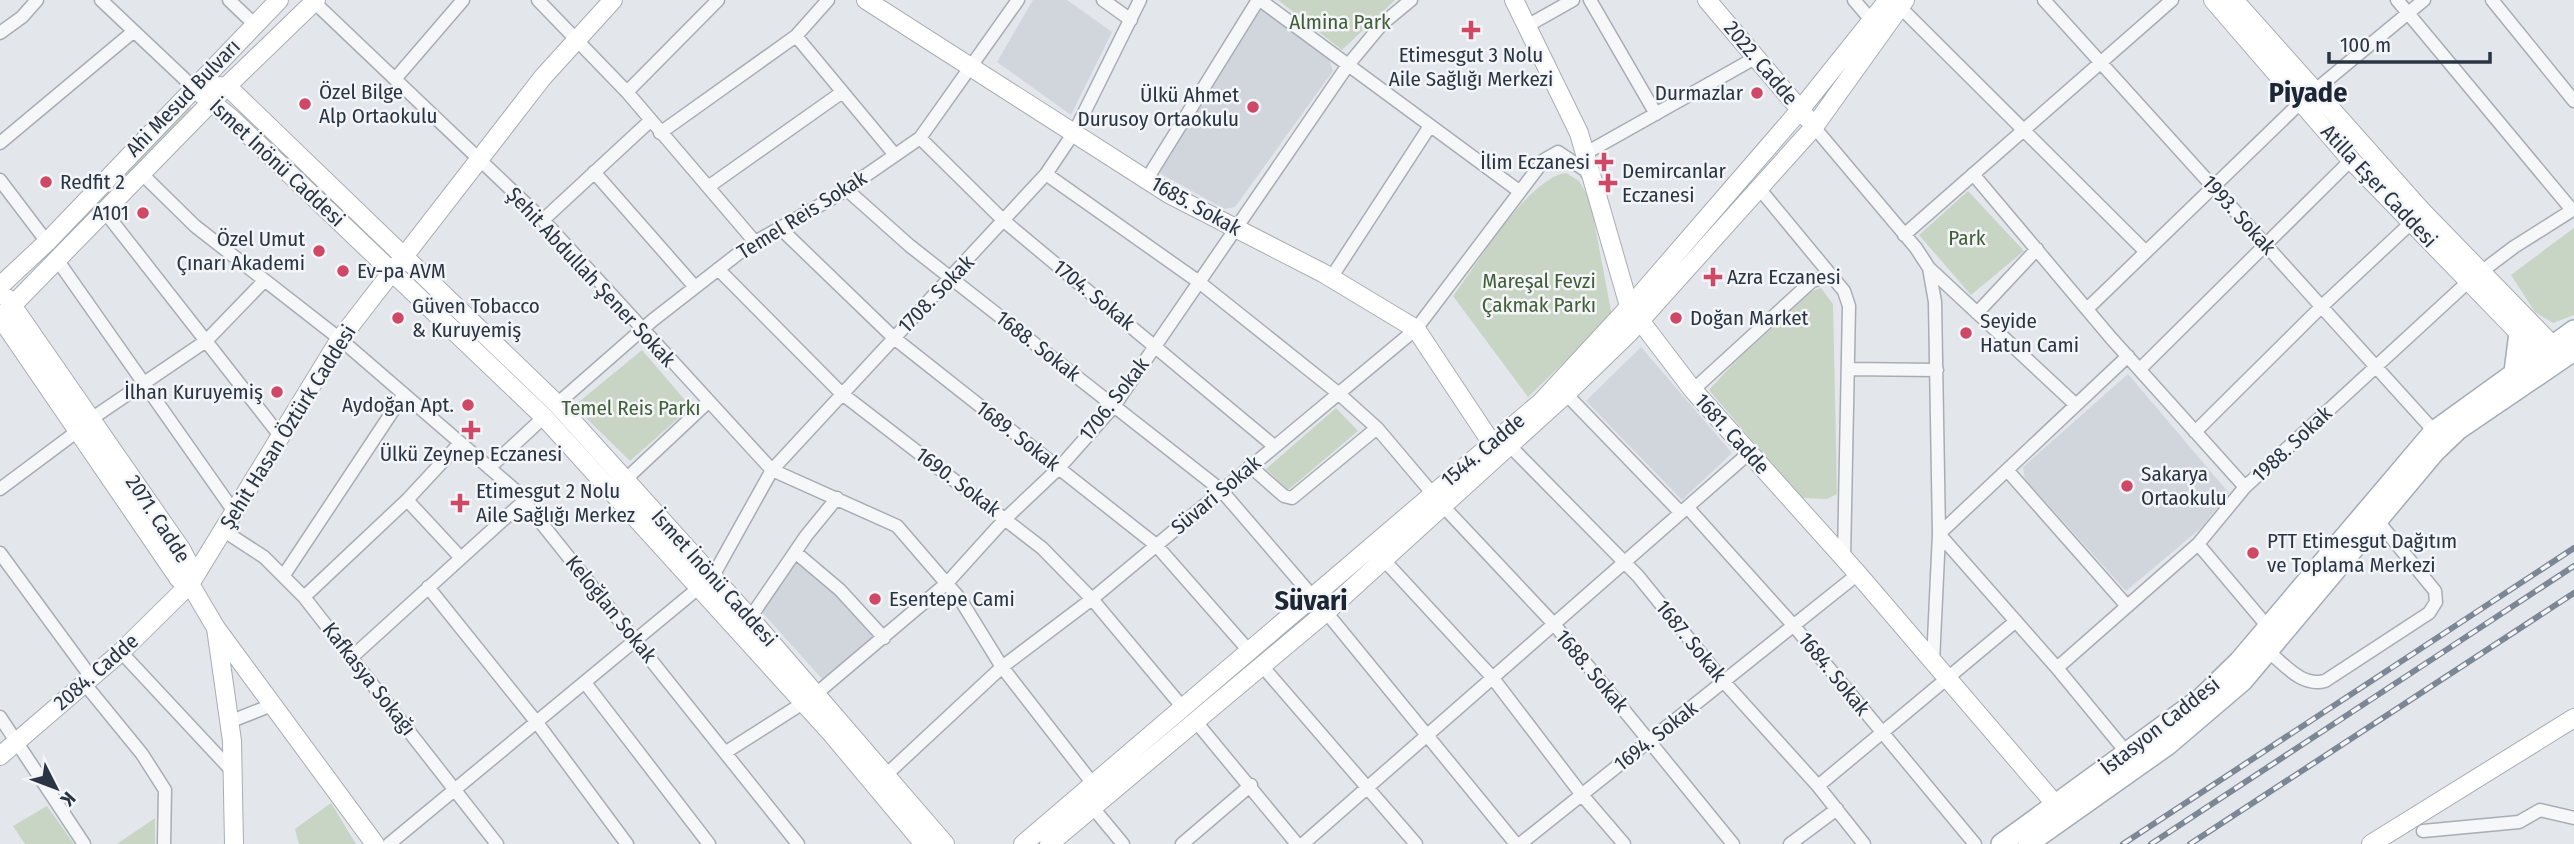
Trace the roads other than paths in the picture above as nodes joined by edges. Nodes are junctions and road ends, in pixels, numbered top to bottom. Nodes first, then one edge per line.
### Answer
1 (101, 0) edge
2 (229, 0) edge
3 (279, 0) edge
4 (463, 0) edge
5 (538, 0) edge
6 (612, 0) edge
7 (718, 0) edge
8 (828, 0) edge
9 (866, 0) edge
10 (1018, 0) edge
11 (1103, 0) edge
12 (1140, 0) edge
13 (1259, 0) edge
14 (1411, 0) edge
15 (1514, 0) edge
16 (1573, 0) edge
17 (1590, 0) edge
18 (1707, 0) edge
19 (1854, 0) edge
20 (2044, 0) edge
21 (2172, 0) edge
22 (2213, 0) edge
23 (2234, 0) edge
24 (2397, 0) edge
25 (2424, 0) edge
26 (2491, 0) edge
27 (315, 1) edge
28 (32, 2) edge
29 (1893, 2) edge
30 (2409, 15) junction
31 (1131, 20) junction
32 (1872, 20) junction
33 (254, 24) junction
34 (1527, 26) junction
35 (134, 31) junction
36 (0, 33) edge
37 (796, 36) junction
38 (575, 41) junction
39 (1755, 58) junction
40 (2101, 62) junction
41 (1348, 65) junction
42 (972, 66) junction
43 (395, 79) junction
44 (227, 86) junction
45 (193, 87) junction
46 (627, 92) junction
47 (841, 93) junction
48 (2308, 96) junction
49 (2574, 101) edge
50 (212, 102) junction
51 (1800, 110) junction
52 (1656, 114) junction
53 (651, 120) junction
54 (1430, 125) junction
55 (1814, 127) junction
56 (2023, 130) junction
57 (1075, 131) junction
58 (660, 133) junction
59 (920, 138) junction
60 (0, 143) edge
61 (1586, 153) junction
62 (895, 155) junction
63 (478, 159) junction
64 (2351, 160) junction
65 (594, 172) junction
66 (142, 174) junction
67 (1046, 174) junction
68 (1973, 174) junction
69 (1147, 179) junction
70 (0, 180) edge
71 (1593, 182) junction
72 (2214, 186) junction
73 (709, 187) junction
74 (1758, 187) junction
75 (846, 189) junction
76 (1519, 191) junction
77 (2573, 210) edge
78 (105, 212) junction
79 (543, 220) junction
80 (1004, 221) junction
81 (2411, 223) junction
82 (780, 228) junction
83 (1236, 228) junction
84 (1904, 235) junction
85 (47, 242) junction
86 (755, 242) junction
87 (2265, 244) junction
88 (2037, 249) junction
89 (2146, 252) junction
90 (58, 261) junction
91 (398, 264) junction
92 (1929, 268) junction
93 (718, 269) junction
94 (1831, 275) junction
95 (2476, 276) junction
96 (953, 278) junction
97 (1331, 278) junction
98 (264, 281) junction
99 (1199, 282) junction
100 (695, 287) junction
101 (0, 288) edge
102 (1629, 306) junction
103 (2320, 307) junction
104 (2087, 309) junction
105 (1977, 313) junction
106 (4, 314) edge
107 (1640, 321) junction
108 (1416, 329) junction
109 (641, 330) junction
110 (2574, 330) edge
111 (2519, 333) junction
112 (894, 338) junction
113 (340, 339) junction
114 (206, 341) junction
115 (1155, 345) junction
116 (2556, 354) edge
117 (2128, 356) junction
118 (2374, 368) junction
119 (1848, 369) junction
120 (2140, 369) junction
121 (1937, 370) junction
122 (2514, 372) junction
123 (144, 383) junction
124 (1693, 390) junction
125 (841, 393) junction
126 (1338, 393) junction
127 (404, 394) junction
128 (1566, 394) junction
129 (708, 402) junction
130 (2076, 405) junction
131 (1114, 406) junction
132 (551, 410) junction
133 (85, 425) junction
134 (1377, 428) junction
135 (2434, 431) junction
136 (2195, 432) junction
137 (281, 437) junction
138 (1491, 442) junction
139 (460, 443) junction
140 (1509, 445) junction
141 (1274, 446) junction
142 (1749, 453) junction
143 (1250, 466) junction
144 (489, 468) junction
145 (1059, 468) junction
146 (772, 470) junction
147 (2007, 470) junction
148 (626, 479) junction
149 (2245, 487) junction
150 (0, 489) edge
151 (1221, 490) junction
152 (837, 498) junction
153 (1437, 499) junction
154 (407, 500) junction
155 (524, 501) junction
156 (1684, 510) junction
157 (235, 513) junction
158 (1006, 519) junction
159 (2377, 520) junction
160 (224, 531) junction
161 (1940, 534) junction
162 (2198, 544) junction
163 (1156, 545) junction
164 (795, 552) junction
165 (0, 553) edge
166 (461, 558) junction
167 (1844, 558) junction
168 (1383, 559) junction
169 (1625, 563) junction
170 (1858, 574) junction
171 (284, 575) junction
172 (707, 581) junction
173 (947, 583) junction
174 (190, 584) junction
175 (428, 587) junction
176 (304, 597) junction
177 (1313, 597) junction
178 (1092, 599) junction
179 (2127, 606) junction
180 (1326, 612) junction
181 (750, 618) junction
182 (2017, 621) junction
183 (1553, 623) junction
184 (1794, 626) junction
185 (2268, 626) junction
186 (216, 628) junction
187 (884, 638) junction
188 (638, 641) junction
189 (121, 652) junction
190 (1250, 652) junction
191 (2269, 652) junction
192 (352, 657) junction
193 (1933, 662) junction
194 (1002, 667) junction
195 (1263, 667) junction
196 (2057, 668) junction
197 (1492, 677) junction
198 (1948, 679) junction
199 (87, 680) junction
200 (1724, 682) junction
201 (586, 684) junction
202 (810, 698) junction
203 (272, 705) junction
204 (1184, 709) junction
205 (0, 717) edge
206 (2574, 718) edge
207 (229, 722) junction
208 (1196, 723) junction
209 (538, 724) junction
210 (1883, 734) junction
211 (1426, 736) junction
212 (1650, 741) junction
213 (16, 742) junction
214 (726, 752) junction
215 (2127, 753) junction
216 (0, 756) edge
217 (235, 774) junction
218 (887, 774) junction
219 (1093, 784) junction
220 (1251, 785) junction
221 (1818, 786) junction
222 (1367, 788) junction
223 (457, 790) junction
224 (1582, 795) junction
225 (2056, 805) junction
226 (1094, 809) junction
227 (1837, 809) junction
228 (2574, 818) edge
229 (2423, 831) dead end
230 (84, 844) edge
231 (164, 844) edge
232 (234, 844) edge
233 (375, 844) edge
234 (389, 844) edge
235 (497, 844) edge
236 (627, 844) edge
237 (709, 844) edge
238 (799, 844) edge
239 (924, 844) edge
240 (945, 844) edge
241 (1023, 844) edge
242 (1049, 844) edge
243 (1123, 844) edge
244 (1182, 844) edge
245 (1297, 844) edge
246 (1303, 844) edge
247 (1416, 844) edge
248 (1518, 844) edge
249 (1625, 844) edge
250 (1733, 844) edge
251 (1790, 844) edge
252 (1864, 844) edge
253 (1975, 844) edge
254 (2001, 844) edge
255 (2028, 844) edge
256 (2371, 844) edge

1 - 35 street
2 - 33 street
3 - 33 main road, Ahi Mesud Bulvarı
4 - 43 street
5 - 38 street
6 - 38 main road, Şehit Hasan Öztürk Caddesi
7 - 46 street
8 - 37 street
9 - 42 main road, 1685. Sokak
10 - 42 street, Temel Reis Sokak
11 - 31 street
12 - 31 street, 1708. Sokak
13 - 41 street
13 - 69 street
14 - 41 street, 1706. Sokak
15 - 34 main road, 1681. Cadde
16 - 34 street
17 - 52 street
18 - 39 main road, 2022. Cadde
19 - 32 street
20 - 40 street, 1993. Sokak
21 - 40 street
22 - 48 main road, Atilla Eşer Caddesi
23 - 48 main road, Atilla Eşer Caddesi
24 - 30 street
25 - 30 street
26 - 49 street
27 - 43 street, Şehit Abdullah Şener Sokak
27 - 44 main road, Ahi Mesud Bulvarı
28 - 36 street
29 - 32 main road, 1544. Cadde
29 - 55 main road, 1544. Cadde
29 - 56 street
30 - 48 street
30 - 77 street
31 - 57 street, 1708. Sokak
32 - 51 main road, 1544. Cadde
33 - 45 main road, Ahi Mesud Bulvarı
34 - 61 main road, 1681. Cadde
35 - 45 street
35 - 60 street
37 - 47 street
37 - 58 street
38 - 46 street
38 - 63 main road, Şehit Hasan Öztürk Caddesi
39 - 51 main road, 2022. Cadde
39 - 52 street
40 - 56 street
40 - 72 street, 1993. Sokak
41 - 54 street
41 - 83 street, 1706. Sokak
42 - 57 main road, 1685. Sokak
42 - 59 street, Temel Reis Sokak
43 - 63 street, Şehit Abdullah Şener Sokak
44 - 45 main road, İsmet İnönü Caddesi
44 - 50 main road, Ahi Mesud Bulvarı
44 - 91 main road, İsmet İnönü Caddesi
45 - 50 main road, İsmet İnönü Caddesi
45 - 85 main road, Ahi Mesud Bulvarı
46 - 53 street
47 - 62 street
47 - 73 street
48 - 64 main road, Atilla Eşer Caddesi
48 - 72 street
48 - 95 main road, Atilla Eşer Caddesi
50 - 66 main road, Ahi Mesud Bulvarı
50 - 91 main road, İsmet İnönü Caddesi
51 - 55 main road, 2022. Cadde
51 - 102 main road, 1544. Cadde
52 - 61 street
53 - 58 street
53 - 65 street
54 - 76 street
54 - 97 street
55 - 74 main road, 1544. Cadde
55 - 84 street
56 - 68 street
56 - 89 street
57 - 67 street, 1708. Sokak
57 - 69 main road, 1685. Sokak
58 - 73 street
59 - 62 street, Temel Reis Sokak
59 - 80 street, 1704. Sokak
61 - 71 main road, 1681. Cadde
62 - 75 street, Temel Reis Sokak
63 - 79 street, Şehit Abdullah Şener Sokak
63 - 91 main road, Şehit Hasan Öztürk Caddesi
64 - 81 main road, Atilla Eşer Caddesi
64 - 87 street
65 - 79 street
65 - 100 street
66 - 78 main road, Ahi Mesud Bulvarı
66 - 98 street, Keloğlan Sokak
67 - 80 street, 1708. Sokak
67 - 99 street, 1688. Sokak
68 - 84 street
68 - 88 street
69 - 83 main road, 1685. Sokak
70 - 85 street
71 - 76 street, Süvari Sokak
71 - 102 main road, 1681. Cadde
72 - 87 street, 1993. Sokak
72 - 89 street
73 - 86 street
74 - 94 street
74 - 107 main road, 1544. Cadde
75 - 82 street, Temel Reis Sokak
75 - 96 street, 1688. Sokak
76 - 108 street, Süvari Sokak
77 - 95 street, 1988. Sokak
78 - 90 main road, Ahi Mesud Bulvarı
78 - 114 street
79 - 109 street, Şehit Abdullah Şener Sokak
80 - 96 street, 1708. Sokak
80 - 115 street, 1704. Sokak
81 - 95 main road, Atilla Eşer Caddesi
81 - 103 street
82 - 86 street, Temel Reis Sokak
82 - 112 street, 1689. Sokak
83 - 97 main road, 1685. Sokak
83 - 99 street, 1706. Sokak
84 - 92 street
85 - 101 main road, Ahi Mesud Bulvarı
86 - 93 street, Temel Reis Sokak
87 - 103 street, 1993. Sokak
87 - 120 street
88 - 104 street
88 - 105 street
89 - 104 street
90 - 106 main road, Ahi Mesud Bulvarı
90 - 123 street
91 - 113 main road, Şehit Hasan Öztürk Caddesi
91 - 132 main road, İsmet İnönü Caddesi
92 - 105 street
92 - 121 street
93 - 100 street, Temel Reis Sokak
93 - 125 street, 1690. Sokak
94 - 119 street
94 - 124 street
95 - 111 main road, Atilla Eşer Caddesi
95 - 116 main road, Atilla Eşer Caddesi
95 - 118 street, 1988. Sokak
96 - 112 street, 1708. Sokak
96 - 131 street, 1688. Sokak
97 - 108 main road, 1685. Sokak
98 - 113 street, Keloğlan Sokak
98 - 114 street
99 - 115 street, 1706. Sokak
99 - 126 street, 1688. Sokak
100 - 109 street, Temel Reis Sokak
101 - 106 main road, 2071. Cadde
102 - 107 main road, 1681. Cadde
102 - 138 main road, 1544. Cadde
103 - 118 street, 1993. Sokak
103 - 136 street
104 - 117 street
105 - 130 street
106 - 133 main road, 2071. Cadde
107 - 124 main road, 1681. Cadde
107 - 128 main road, 1544. Cadde
108 - 126 street, Süvari Sokak
108 - 138 main road, 1685. Sokak
109 - 129 street, Şehit Abdullah Şener Sokak
109 - 132 street, Temel Reis Sokak
110 - 116 main road, İstasyon Caddesi
111 - 116 main road, Atilla Eşer Caddesi
111 - 122 main road
112 - 125 street, 1708. Sokak
112 - 145 street, 1689. Sokak
113 - 127 street, Keloğlan Sokak
113 - 137 main road, Şehit Hasan Öztürk Caddesi
114 - 123 street
114 - 137 street
115 - 131 street, 1706. Sokak
115 - 141 street, 1704. Sokak
116 - 122 main road, İstasyon Caddesi
116 - 159 main road, İstasyon Caddesi
117 - 120 street
117 - 130 street
118 - 135 street, 1993. Sokak
118 - 149 street, 1988. Sokak
119 - 121 street
119 - 167 street
120 - 136 street
121 - 161 street
122 - 135 main road, İstasyon Caddesi
123 - 133 street
123 - 157 street
124 - 142 main road, 1681. Cadde
125 - 146 street, 1708. Sokak
125 - 158 street, 1690. Sokak
126 - 134 street, 1688. Sokak
126 - 141 street, Süvari Sokak
127 - 139 street, Keloğlan Sokak
127 - 171 street
128 - 140 main road, 1544. Cadde
128 - 156 street, 1684. Sokak
129 - 146 street, Şehit Abdullah Şener Sokak
129 - 148 street
130 - 147 street
131 - 145 street, 1706. Sokak
131 - 151 street, 1688. Sokak
132 - 144 street, Temel Reis Sokak
132 - 148 main road, İsmet İnönü Caddesi
132 - 172 main road, İsmet İnönü Caddesi
133 - 150 street
133 - 174 main road, 2071. Cadde
134 - 143 street
134 - 153 street, 1688. Sokak
135 - 185 main road, İstasyon Caddesi
136 - 149 street
137 - 157 main road, Şehit Hasan Öztürk Caddesi
138 - 153 main road, 1544. Cadde
139 - 144 street, Keloğlan Sokak
139 - 154 street
140 - 153 main road, 1544. Cadde
140 - 169 street, 1687. Sokak
141 - 143 street, Süvari Sokak
142 - 156 street
142 - 167 main road, 1681. Cadde
143 - 151 street, Süvari Sokak
144 - 155 street, Keloğlan Sokak
145 - 158 street, 1706. Sokak
145 - 163 street, 1689. Sokak
146 - 152 street, Şehit Abdullah Şener Sokak
146 - 172 street, 1708. Sokak
147 - 161 street
147 - 179 street
148 - 172 main road, İsmet İnönü Caddesi
149 - 162 street, 1988. Sokak
151 - 163 street, Süvari Sokak
151 - 177 street, 1688. Sokak
152 - 164 street
152 - 173 street, Şehit Abdullah Şener Sokak
153 - 168 main road, 1544. Cadde
153 - 177 main road, 1544. Cadde
153 - 183 street, 1688. Sokak
154 - 166 street
154 - 176 street
155 - 166 street
155 - 188 street, Keloğlan Sokak
156 - 169 street
156 - 184 street, 1684. Sokak
157 - 160 main road, Şehit Hasan Öztürk Caddesi
158 - 173 street, 1706. Sokak
158 - 178 street, 1690. Sokak
159 - 191 main road, İstasyon Caddesi
159 - 191 street
160 - 171 street, Kafkasya Sokağı
160 - 174 main road, Şehit Hasan Öztürk Caddesi
161 - 182 street
161 - 193 street
162 - 179 street, 1988. Sokak
162 - 185 street
163 - 178 street, Süvari Sokak
163 - 190 street, 1689. Sokak
164 - 181 street
164 - 187 street
165 - 199 street
166 - 175 street
167 - 170 main road, 1681. Cadde
168 - 180 main road, 1544. Cadde
168 - 197 street
169 - 183 street
169 - 200 street, 1687. Sokak
170 - 184 street, 1694. Sokak
170 - 193 main road, 1681. Cadde
171 - 176 street, Kafkasya Sokağı
172 - 181 main road, İsmet İnönü Caddesi
172 - 188 street
172 - 202 main road, İsmet İnönü Caddesi
173 - 187 street, 1706. Sokak
173 - 194 street, Şehit Abdullah Şener Sokak
174 - 186 main road
174 - 189 main road, 2084. Cadde
175 - 192 street
175 - 209 street
176 - 192 street, Kafkasya Sokağı
177 - 190 main road, 1544. Cadde
178 - 194 street, Süvari Sokak
178 - 204 street, 1690. Sokak
179 - 196 street, 1988. Sokak
180 - 195 main road, 1544. Cadde
180 - 211 street
181 - 202 main road, İsmet İnönü Caddesi
182 - 196 street
182 - 198 street
183 - 197 street
183 - 212 street, 1688. Sokak
184 - 200 street, 1694. Sokak
184 - 210 street, 1684. Sokak
185 - 215 main road, İstasyon Caddesi
186 - 203 main road
186 - 207 main road
187 - 202 street, 1706. Sokak
188 - 201 street
188 - 214 street, Keloğlan Sokak
189 - 199 main road, 2084. Cadde
189 - 217 street
190 - 204 main road, 1544. Cadde
191 - 255 main road, İstasyon Caddesi
192 - 223 street, Kafkasya Sokağı
193 - 198 main road, 1681. Cadde
194 - 218 street, Süvari Sokak
194 - 219 street, Şehit Abdullah Şener Sokak
195 - 208 main road, 1544. Cadde
195 - 222 street
196 - 215 street
197 - 211 street
197 - 224 street
198 - 210 street
198 - 225 main road, 1681. Cadde
199 - 213 main road, 2084. Cadde
199 - 231 street
200 - 212 street, 1694. Sokak
200 - 221 street, 1687. Sokak
201 - 209 street
201 - 237 street
202 - 214 street, 1706. Sokak
202 - 218 main road, İsmet İnönü Caddesi
202 - 239 main road, İsmet İnönü Caddesi
203 - 207 street
203 - 233 main road
204 - 219 main road, 1544. Cadde
205 - 213 street
206 - 256 main road
207 - 217 main road
208 - 220 street
208 - 226 main road, 1544. Cadde
209 - 223 street
209 - 236 street
210 - 221 street
210 - 253 street, 1684. Sokak
211 - 222 street
211 - 248 street
212 - 224 street, 1694. Sokak
212 - 250 street, 1688. Sokak
213 - 216 main road, 2084. Cadde
213 - 230 street
214 - 238 street, Keloğlan Sokak
215 - 225 main road, İstasyon Caddesi
217 - 232 main road
218 - 240 main road, İsmet İnönü Caddesi
219 - 241 main road, 1544. Cadde
220 - 244 street
220 - 245 street
221 - 227 street, 1687. Sokak
222 - 246 street
222 - 247 street
223 - 234 street
223 - 235 street, Kafkasya Sokağı
224 - 248 street, 1694. Sokak
224 - 249 street
225 - 254 main road, İstasyon Caddesi
226 - 242 main road, 1544. Cadde
226 - 243 street
227 - 251 street
227 - 252 street, 1687. Sokak
228 - 229 street

